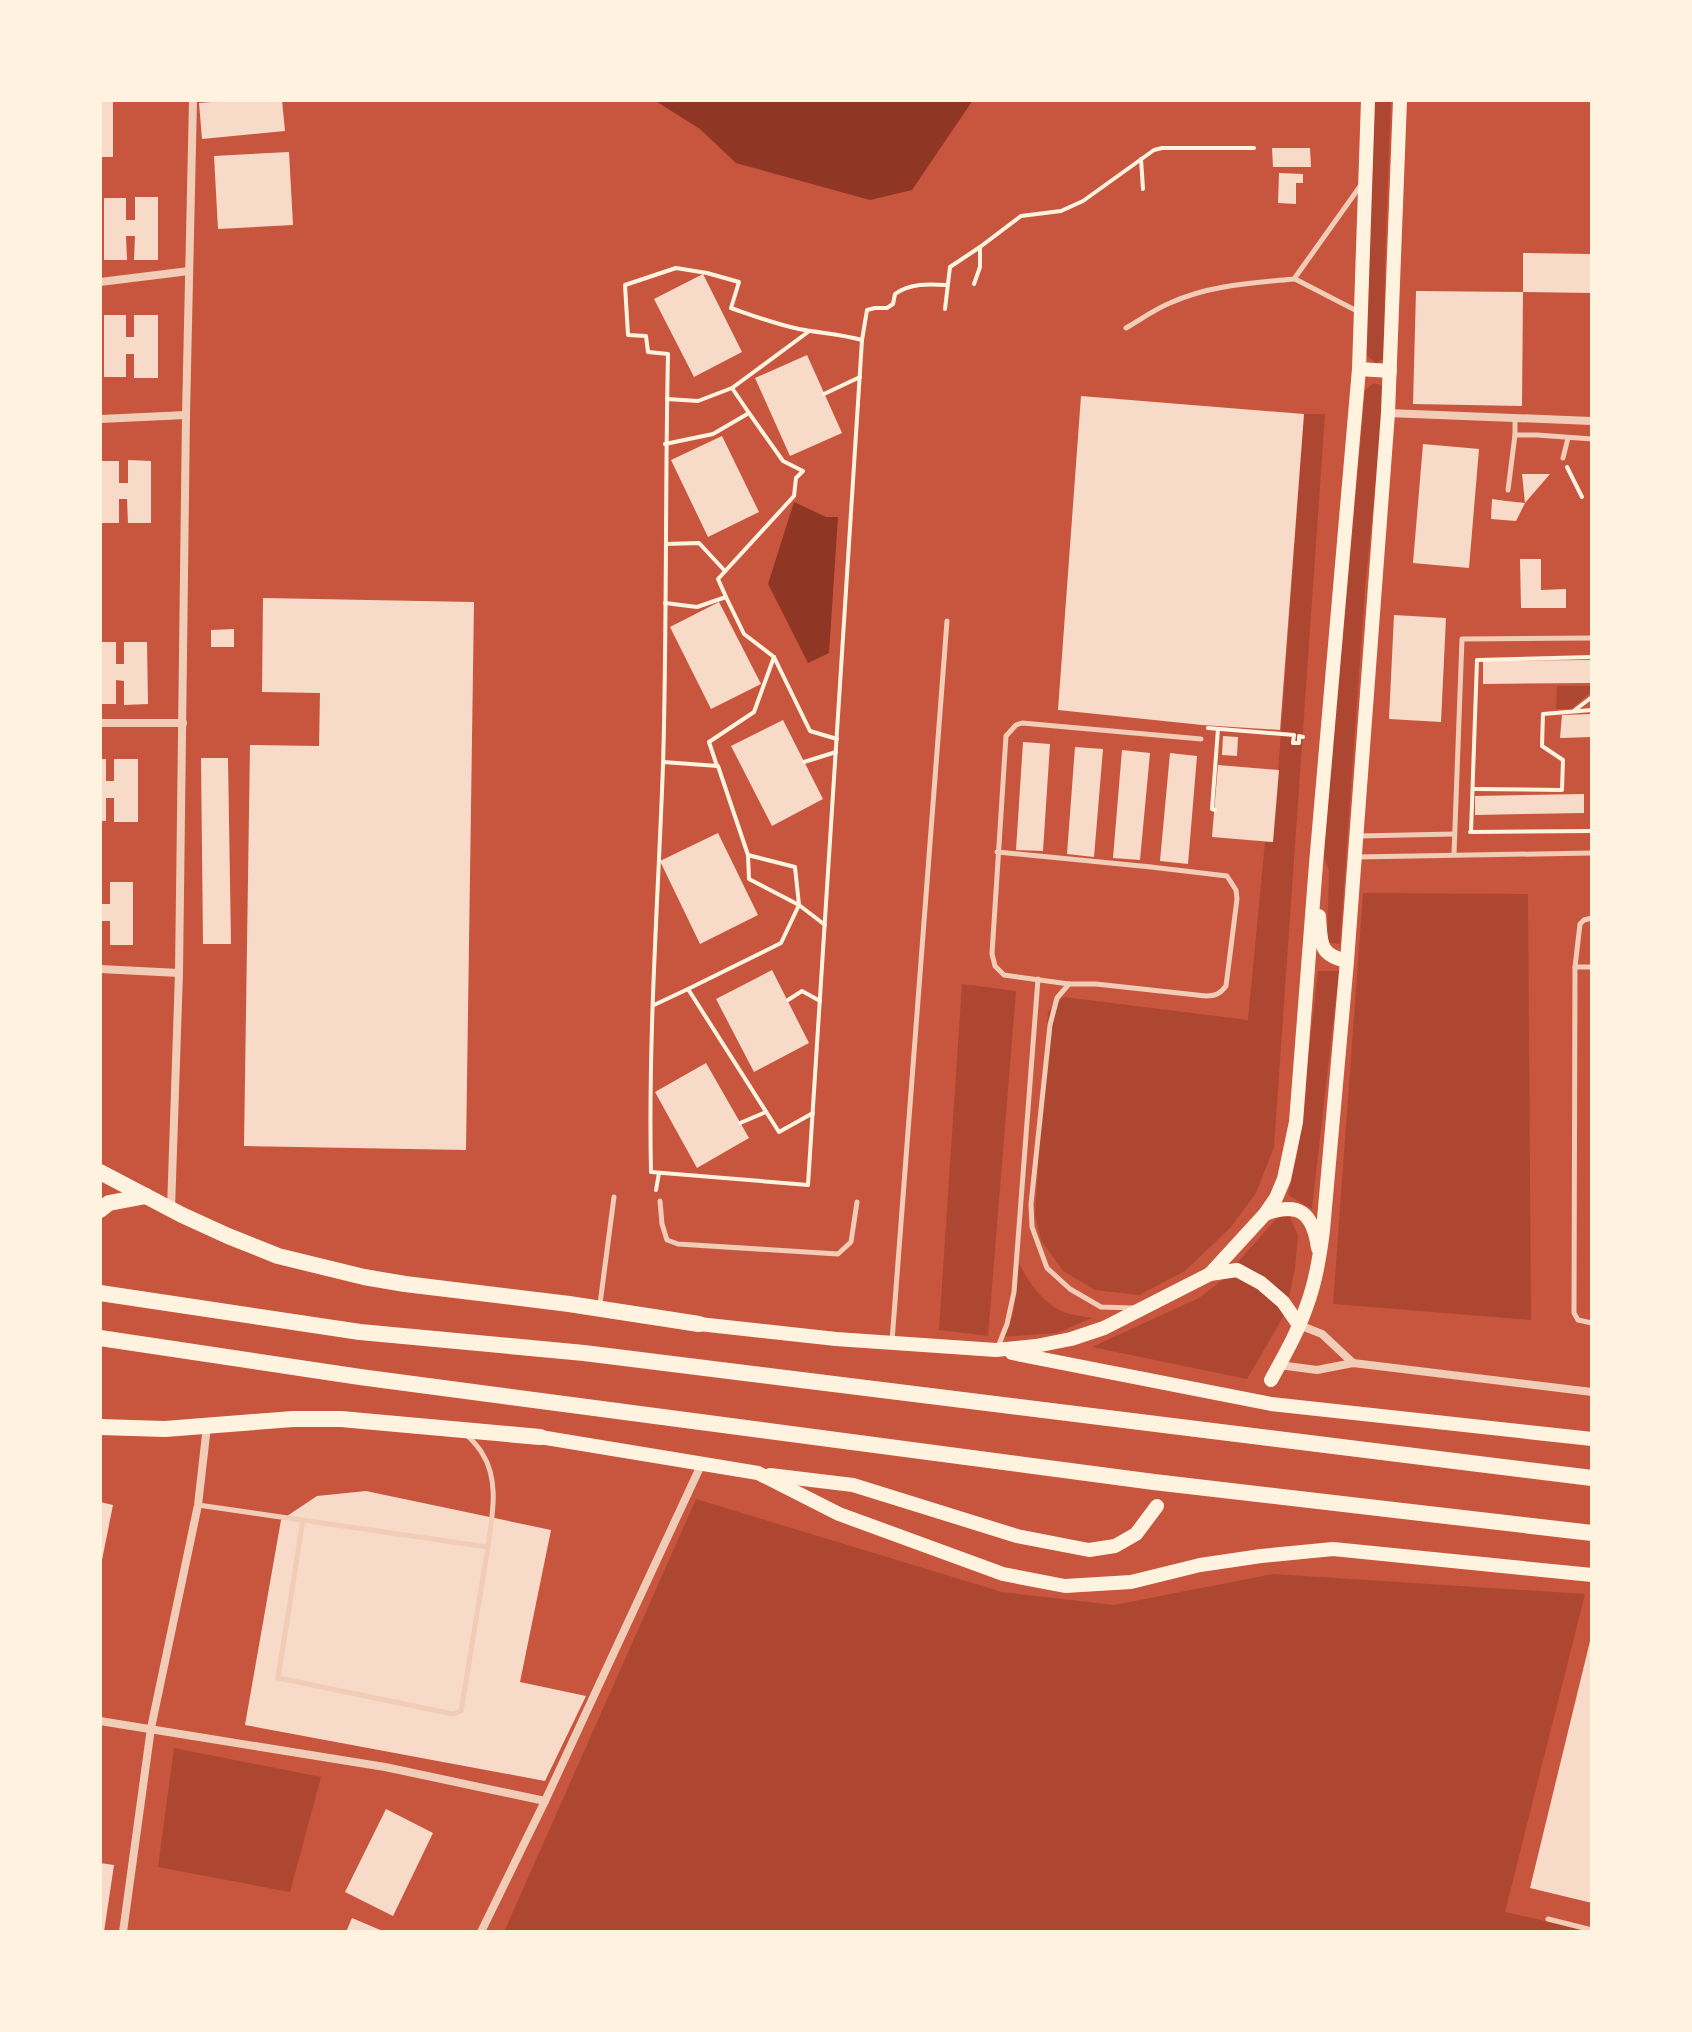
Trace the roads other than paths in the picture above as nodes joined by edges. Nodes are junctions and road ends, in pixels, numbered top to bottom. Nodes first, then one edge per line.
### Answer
1 (193, 100) edge
2 (1368, 100) edge
3 (1400, 100) edge
4 (1366, 178) junction
5 (189, 271) junction
6 (1294, 279) junction
7 (100, 282) edge
8 (1362, 313) junction
9 (1126, 328) dead end
10 (1359, 369) junction
11 (1390, 371) junction
12 (1388, 413) junction
13 (186, 415) junction
14 (100, 419) edge
15 (1515, 420) junction
16 (1592, 421) edge
17 (1515, 435) junction
18 (1568, 438) junction
19 (1592, 439) edge
20 (1563, 458) road end
21 (1508, 490) dead end
22 (947, 621) dead end
23 (1592, 638) edge
24 (100, 723) edge
25 (183, 723) junction
26 (1201, 739) dead end
27 (1454, 834) junction
28 (1357, 836) junction
29 (997, 852) junction
30 (1592, 853) edge
31 (1454, 854) junction
32 (1355, 857) junction
33 (1316, 864) junction
34 (1592, 918) edge
35 (1347, 961) junction
36 (1575, 967) junction
37 (1592, 967) edge
38 (100, 969) edge
39 (179, 973) junction
40 (1038, 979) junction
41 (1069, 984) junction
42 (100, 1172) edge
43 (146, 1196) junction
44 (614, 1197) dead end
45 (657, 1201) road end
46 (857, 1202) dead end
47 (171, 1209) junction
48 (100, 1210) edge
49 (1265, 1214) junction
50 (1319, 1260) junction
51 (1210, 1274) junction
52 (100, 1293) edge
53 (1146, 1308) junction
54 (600, 1309) junction
55 (1592, 1323) edge
56 (699, 1324) joint
57 (1299, 1325) junction
58 (100, 1338) edge
59 (892, 1342) junction
60 (996, 1350) junction
61 (1353, 1363) junction
62 (1279, 1365) junction
63 (1271, 1380) dead end
64 (1592, 1392) edge
65 (100, 1417) edge
66 (207, 1426) junction
67 (108, 1428) edge
68 (463, 1430) junction
69 (540, 1437) joint
70 (1592, 1439) edge
71 (702, 1463) junction
72 (758, 1473) junction
73 (1592, 1478) edge
74 (198, 1505) junction
75 (1157, 1506) dead end
76 (303, 1520) junction
77 (1592, 1533) edge
78 (488, 1547) junction
79 (1592, 1575) edge
80 (100, 1721) edge
81 (151, 1728) junction
82 (545, 1801) junction
83 (1548, 1919) dead end
84 (1592, 1930) edge
85 (123, 1932) edge
86 (481, 1932) edge

1 - 5 street
2 - 4 main road
3 - 11 main road
4 - 6 lane
4 - 8 main road
5 - 7 street
5 - 13 street
6 - 8 lane
6 - 9 lane
8 - 10 main road
10 - 11 main road
10 - 33 main road
11 - 12 main road
12 - 15 street
12 - 28 main road
13 - 14 street
13 - 25 street
15 - 16 street
15 - 17 lane
17 - 18 lane
17 - 21 lane
18 - 19 lane
18 - 20 lane
22 - 59 lane
23 - 27 lane
24 - 25 street
25 - 39 street
26 - 29 lane
27 - 28 lane
27 - 31 lane
28 - 32 main road
29 - 40 lane
29 - 41 lane
30 - 31 lane
31 - 32 lane
32 - 35 main road
33 - 35 main road
33 - 49 main road
34 - 36 lane
35 - 50 main road
36 - 37 lane
36 - 55 lane
38 - 39 street
39 - 47 street
40 - 41 lane
40 - 60 lane
41 - 53 lane
42 - 43 main road
43 - 47 main road
43 - 48 main road
44 - 54 lane
45 - 46 lane
47 - 54 main road
49 - 50 main road
49 - 51 main road
50 - 57 main road
51 - 53 main road
51 - 57 main road
52 - 73 main road
53 - 60 main road
54 - 56 main road
56 - 59 main road
57 - 61 street
57 - 62 main road
58 - 77 main road
59 - 60 main road
60 - 70 main road
61 - 62 street
61 - 64 street
62 - 63 main road
65 - 67 main road
66 - 67 main road
66 - 68 main road
66 - 74 street
68 - 69 main road
68 - 78 lane
69 - 71 main road
71 - 72 main road
71 - 82 street
72 - 75 main road
72 - 79 main road
74 - 76 lane
74 - 81 street
76 - 78 lane
76 - 78 lane
80 - 81 street
81 - 82 street
81 - 85 street
82 - 86 street
83 - 84 lane

